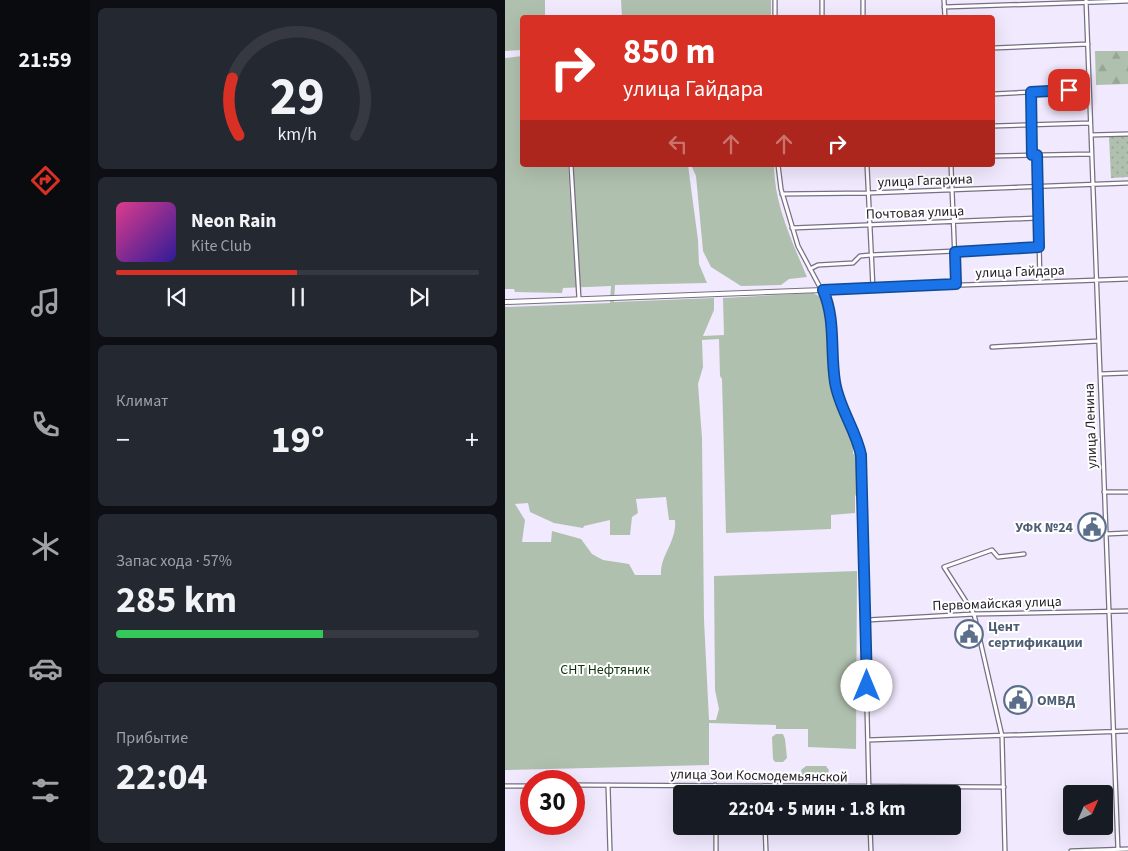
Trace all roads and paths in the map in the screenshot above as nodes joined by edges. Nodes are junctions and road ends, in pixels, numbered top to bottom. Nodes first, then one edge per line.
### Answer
1 (775, 0) edge
2 (822, 0) edge
3 (863, 0) edge
4 (944, 0) edge
5 (1086, 1) edge
6 (1128, 1) edge
7 (944, 7) junction
8 (775, 15) edge
9 (822, 15) edge
10 (863, 15) edge
11 (945, 15) edge
12 (1088, 44) junction
13 (995, 48) edge
14 (1089, 89) junction
15 (1031, 92) junction
16 (995, 94) edge
17 (1090, 123) junction
18 (995, 126) edge
19 (1031, 126) junction
20 (1128, 134) edge
21 (1091, 135) junction
22 (1091, 154) junction
23 (1035, 155) junction
24 (995, 156) edge
25 (571, 167) edge
26 (779, 167) edge
27 (867, 167) edge
28 (951, 167) edge
29 (1128, 183) edge
30 (1093, 184) junction
31 (1037, 187) junction
32 (952, 190) junction
33 (868, 193) junction
34 (782, 194) junction
35 (1038, 218) junction
36 (953, 221) junction
37 (869, 224) junction
38 (792, 228) junction
39 (1039, 247) junction
40 (955, 252) junction
41 (871, 254) junction
42 (810, 269) junction
43 (1128, 279) edge
44 (1096, 280) junction
45 (1040, 282) junction
46 (956, 284) junction
47 (873, 288) junction
48 (823, 290) junction
49 (579, 299) junction
50 (505, 302) edge
51 (1098, 341) junction
52 (992, 347) dead end
53 (1128, 373) edge
54 (1099, 374) junction
55 (1104, 492) junction
56 (1128, 492) edge
57 (1128, 533) edge
58 (1106, 534) junction
59 (1024, 554) dead end
60 (1128, 611) edge
61 (1109, 612) junction
62 (974, 614) junction
63 (867, 620) junction
64 (1128, 731) edge
65 (1112, 732) junction
66 (1002, 736) junction
67 (868, 740) junction
68 (715, 784) joint
69 (585, 785) edge
70 (608, 785) junction
71 (740, 785) edge
72 (869, 785) edge
73 (505, 786) edge
74 (520, 786) edge
75 (961, 788) edge
76 (1004, 788) junction
77 (716, 835) edge
78 (765, 835) edge
79 (870, 835) edge
80 (1128, 849) edge
81 (1118, 850) edge
82 (610, 851) edge
83 (716, 851) edge
84 (766, 851) edge
85 (871, 851) edge
86 (1005, 851) edge
87 (1071, 851) edge

1 - 8 street
2 - 9 street
3 - 10 street
4 - 7 street
5 - 6 street
5 - 7 street
5 - 12 street, улица Ленина
7 - 11 street
12 - 13 street
12 - 14 street, улица Ленина
14 - 15 street
14 - 17 street, улица Ленина
15 - 16 street
15 - 19 street
17 - 19 street
17 - 21 street, улица Ленина
18 - 19 street
19 - 23 street
20 - 21 street
21 - 22 street, улица Ленина
22 - 23 street
22 - 30 street, улица Ленина
23 - 24 street
23 - 31 street
25 - 49 street
26 - 34 street
27 - 33 street
28 - 32 street
29 - 30 street, улица Гагарина
30 - 31 street, улица Гагарина
30 - 44 street, улица Ленина
31 - 32 street, улица Гагарина
31 - 35 street
32 - 33 street, улица Гагарина
32 - 36 street
33 - 34 street, улица Гагарина
33 - 37 street
34 - 38 street
35 - 36 street, Почтовая улица
35 - 39 street
36 - 37 street, Почтовая улица
36 - 40 street
37 - 38 street, Почтовая улица
37 - 41 street
38 - 42 street
39 - 40 street
39 - 45 street
40 - 41 street
40 - 46 street
41 - 42 street
41 - 47 street
42 - 48 street
43 - 44 street, улица Гайдара
44 - 45 street, улица Гайдара
44 - 51 street, улица Ленина
45 - 46 street, улица Гайдара
46 - 47 street, улица Гайдара
47 - 48 street, улица Гайдара
48 - 49 street
48 - 63 street
49 - 50 street
51 - 52 street
51 - 54 street, улица Ленина
53 - 54 street
54 - 55 street, улица Ленина
55 - 56 street
55 - 58 street, улица Ленина
57 - 58 street
58 - 61 street, улица Ленина
59 - 62 street
60 - 61 street, Первомайская улица
61 - 62 street, Первомайская улица
61 - 65 street, улица Ленина
62 - 63 street, Первомайская улица
62 - 66 street
63 - 67 street
64 - 65 street
65 - 66 street
65 - 81 street, улица Ленина
66 - 67 street
66 - 76 street
67 - 72 street
68 - 70 street, улица Зои Космодемьянской
68 - 71 street, улица Зои Космодемьянской
69 - 70 street, улица Зои Космодемьянской
70 - 82 street
73 - 74 street
75 - 76 street, улица Зои Космодемьянской
76 - 86 street
77 - 83 street
78 - 84 street
79 - 85 street
80 - 81 street
81 - 87 street

